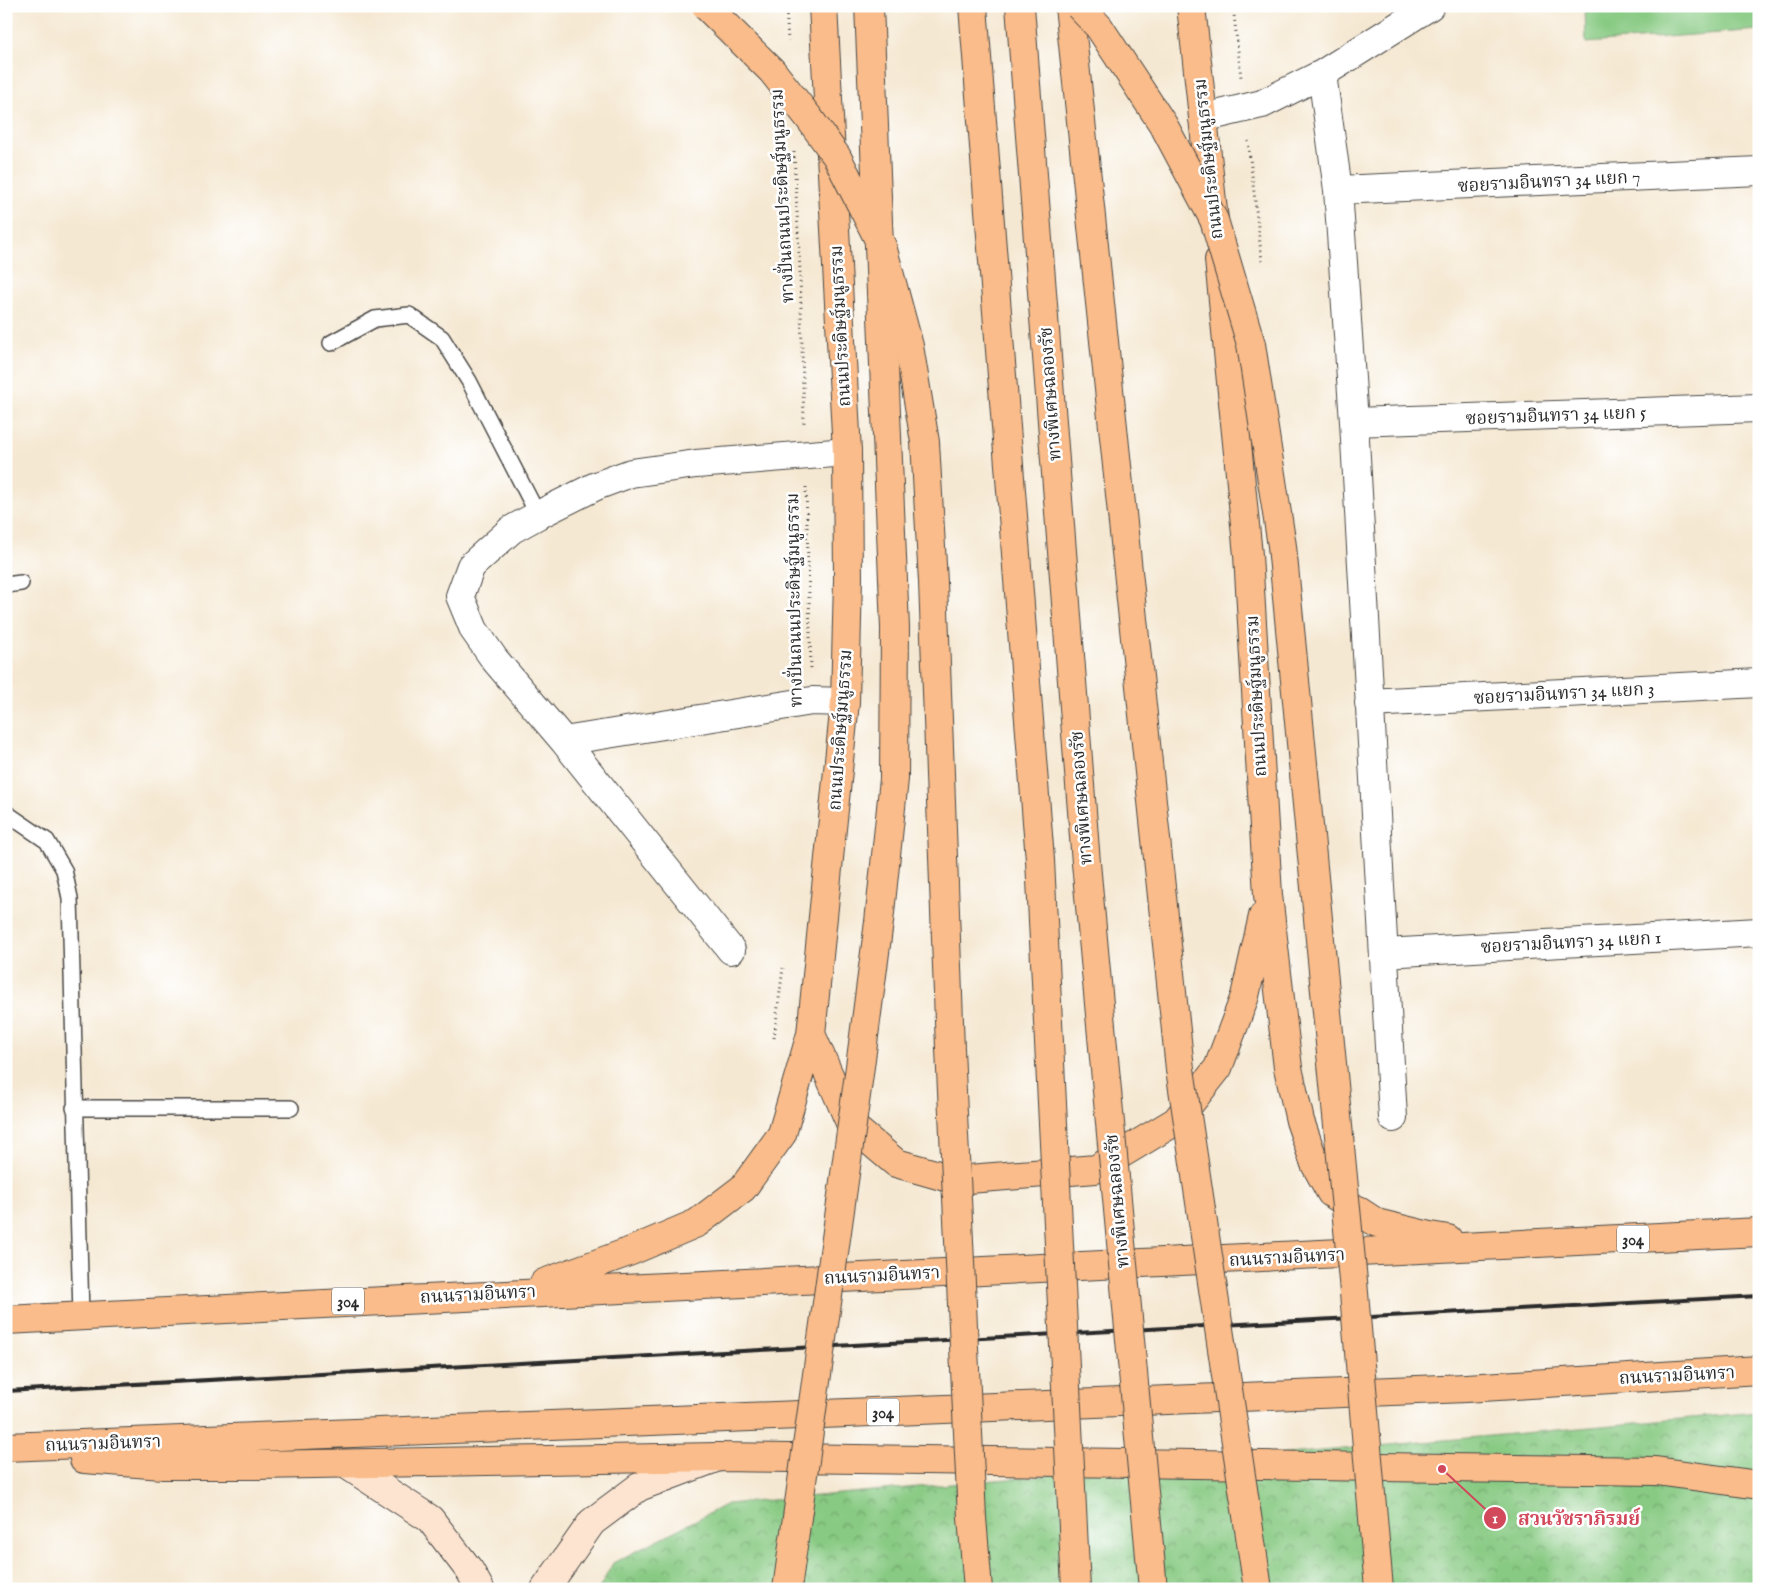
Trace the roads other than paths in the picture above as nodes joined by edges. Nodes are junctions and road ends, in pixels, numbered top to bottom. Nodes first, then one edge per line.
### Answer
1 (706, 6) edge
2 (823, 6) edge
3 (869, 6) edge
4 (973, 6) edge
5 (1020, 6) edge
6 (1068, 6) edge
7 (1079, 6) edge
8 (1191, 6) edge
9 (1430, 6) edge
10 (1322, 74) junction
11 (1203, 118) junction
12 (1759, 171) edge
13 (1338, 190) junction
14 (331, 343) dead end
15 (1759, 408) edge
16 (1354, 422) junction
17 (847, 452) junction
18 (538, 515) junction
19 (1759, 683) edge
20 (844, 702) junction
21 (1369, 703) junction
22 (564, 742) junction
23 (6, 813) edge
24 (1268, 895) junction
25 (1759, 932) edge
26 (731, 950) dead end
27 (1384, 953) junction
28 (811, 1034) junction
29 (74, 1108) junction
30 (290, 1108) dead end
31 (1393, 1118) dead end
32 (1759, 1232) edge
33 (1507, 1246) junction
34 (518, 1292) junction
35 (81, 1316) junction
36 (6, 1320) edge
37 (1759, 1370) edge
38 (6, 1447) edge
39 (6, 1454) edge
40 (718, 1457) junction
41 (347, 1465) junction
42 (1759, 1486) edge
43 (480, 1589) edge
44 (545, 1589) edge
45 (787, 1589) edge
46 (978, 1589) edge
47 (1076, 1589) edge
48 (1153, 1589) edge
49 (1258, 1589) edge
50 (1379, 1589) edge

1 - 46 main road, bridge
2 - 17 main road, ถนนประดิษฐ์มนูธรรม
3 - 45 main road, bridge
4 - 47 main road, bridge
5 - 48 main road, ทางพิเศษฉลองรัช, bridge
6 - 49 main road, bridge
7 - 50 main road, bridge
8 - 11 main road, ถนนประดิษฐ์มนูธรรม
9 - 10 street
10 - 11 street
10 - 13 street
11 - 24 main road, ถนนประดิษฐ์มนูธรรม
12 - 13 street, ซอยรามอินทรา 34 แยก 7
13 - 16 street
14 - 18 lane
15 - 16 street, ซอยรามอินทรา 34 แยก 5
16 - 21 street
17 - 18 street
17 - 20 main road, ถนนประดิษฐ์มนูธรรม
18 - 22 street
19 - 21 street, ซอยรามอินทรา 34 แยก 3
20 - 22 street
20 - 28 main road, ถนนประดิษฐ์มนูธรรม
21 - 27 street
22 - 26 street
23 - 29 lane
24 - 28 main road
24 - 33 main road, ถนนประดิษฐ์มนูธรรม
25 - 27 street, ซอยรามอินทรา 34 แยก 1
27 - 31 street
28 - 34 main road, ถนนประดิษฐ์มนูธรรม
29 - 30 lane
29 - 35 lane
32 - 33 main road, ถนนรามอินทรา / 304
33 - 34 main road, ถนนรามอินทรา / 304
34 - 35 main road, ถนนรามอินทรา / 304
35 - 36 main road, ถนนรามอินทรา / 304
37 - 38 main road, ถนนรามอินทรา / 304
39 - 41 main road
40 - 41 main road
40 - 42 main road
40 - 44 main road
41 - 43 main road

